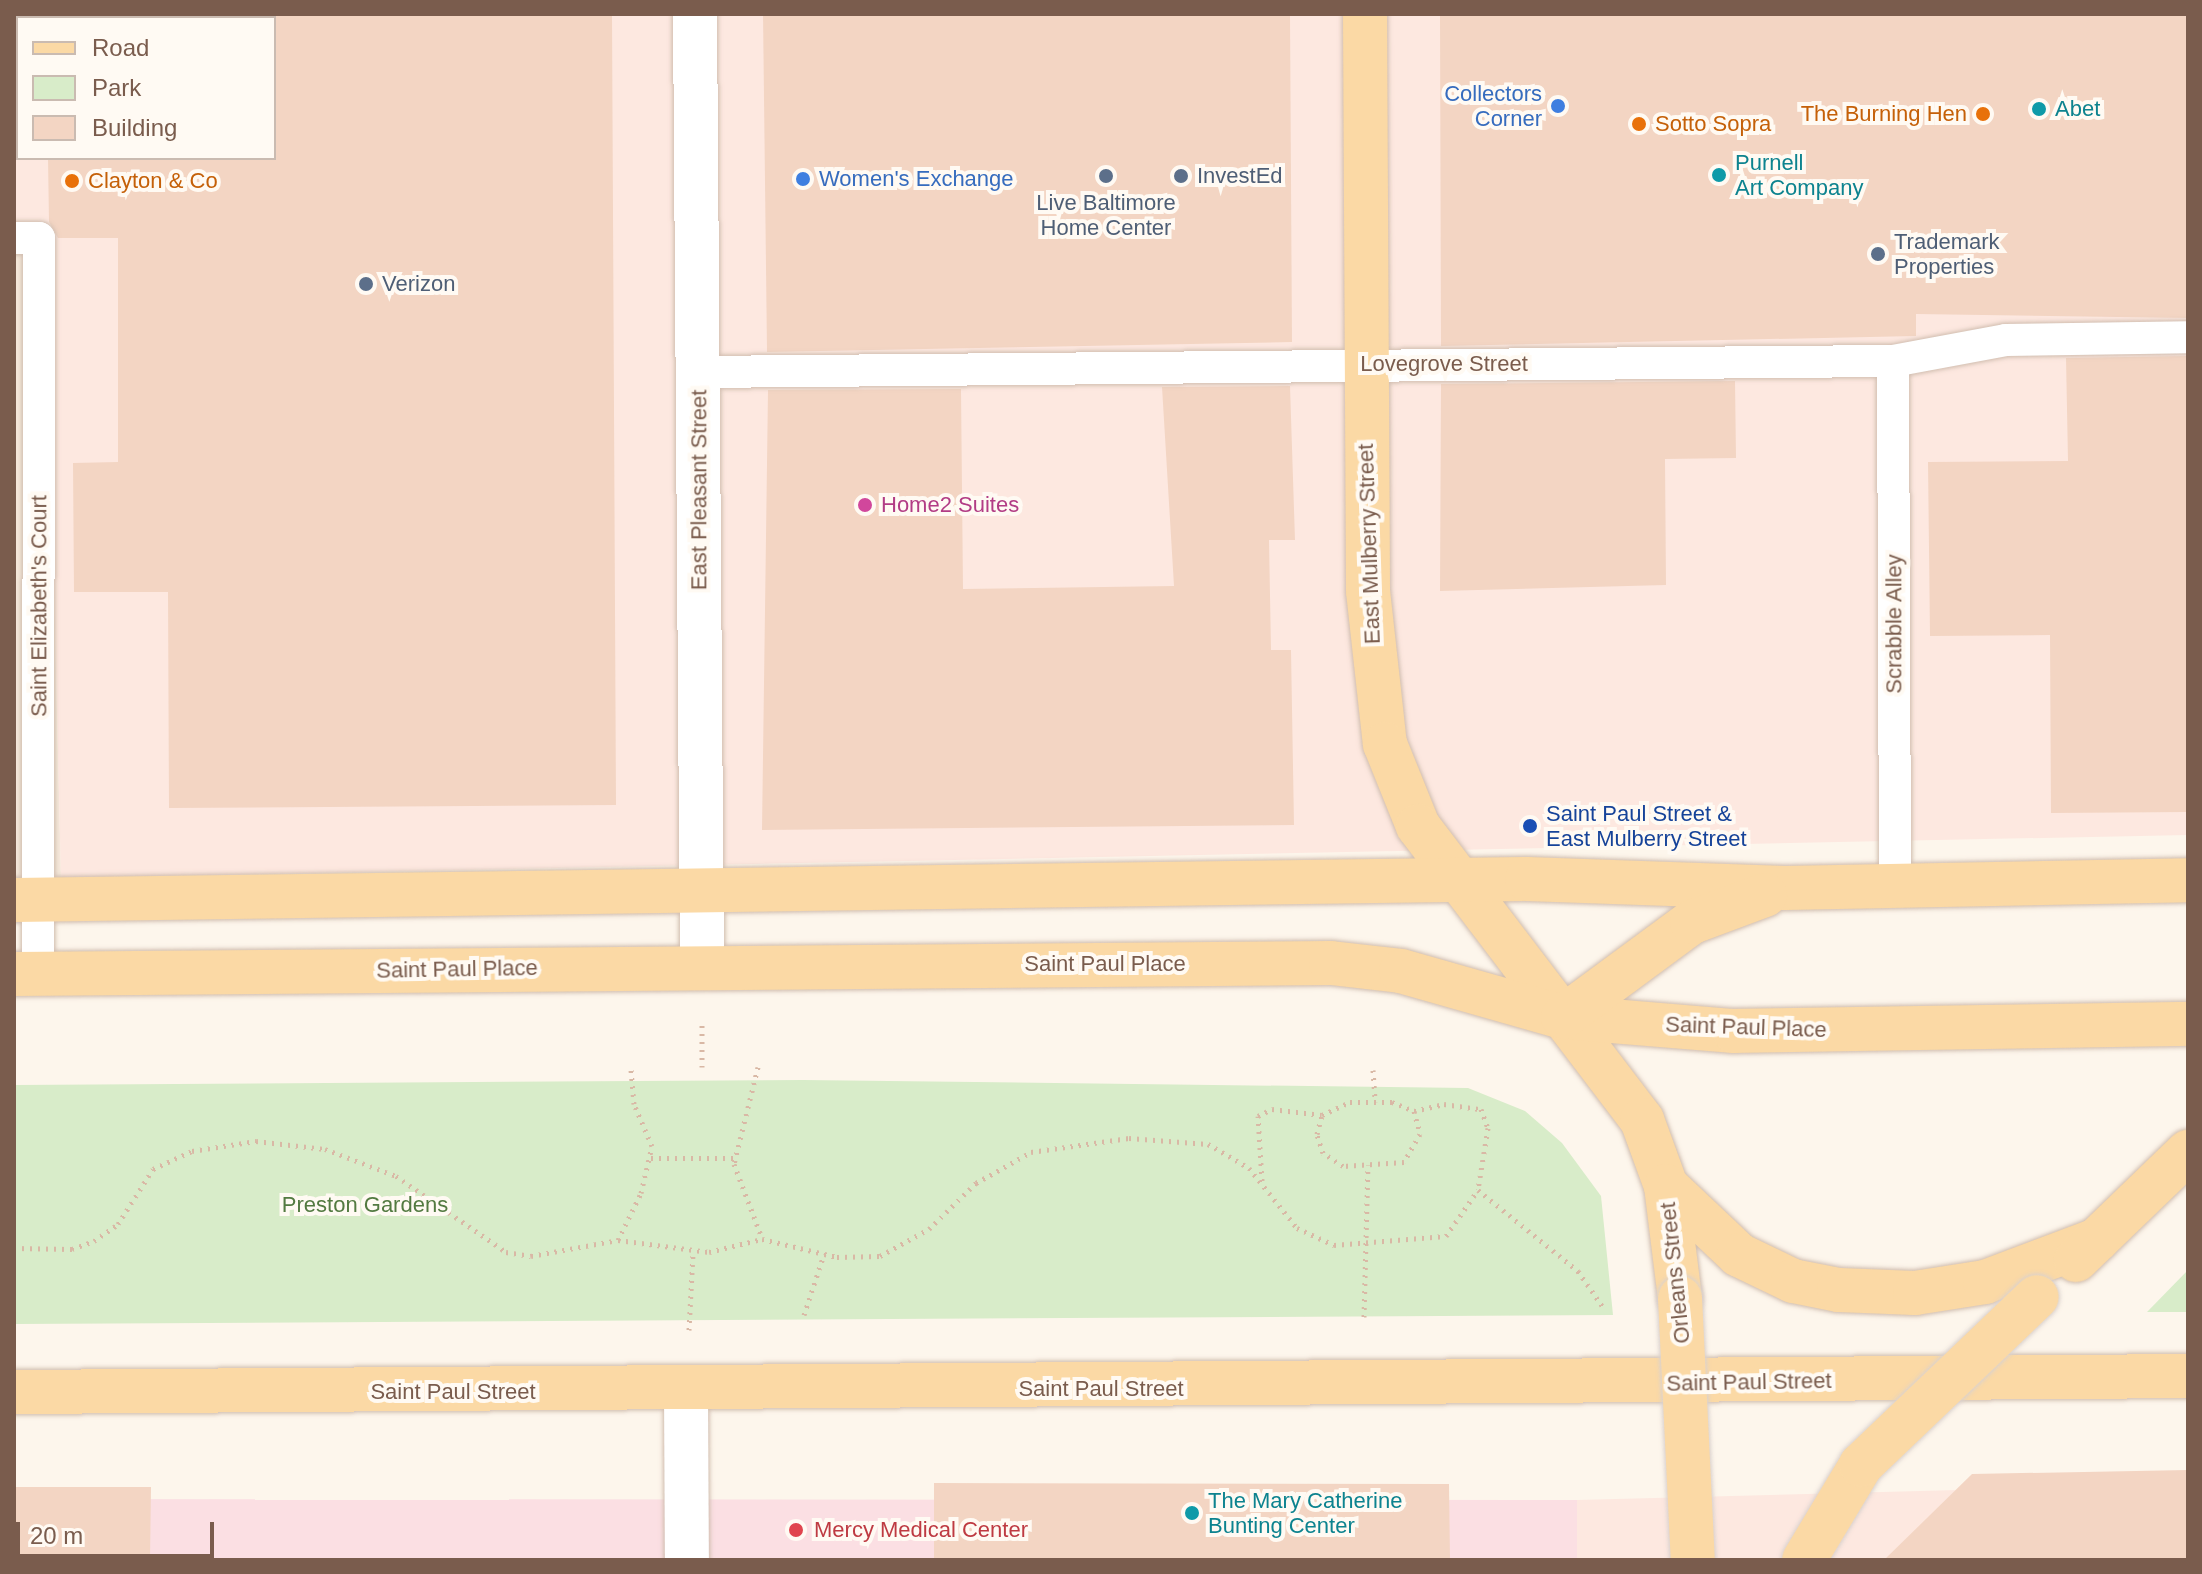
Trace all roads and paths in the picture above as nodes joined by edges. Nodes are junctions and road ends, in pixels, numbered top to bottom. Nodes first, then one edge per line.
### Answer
1 (695, 14) edge
2 (1365, 14) edge
3 (27, 238) edge
4 (2188, 337) edge
5 (1893, 361) junction
6 (1365, 365) junction
7 (698, 372) junction
8 (2188, 880) edge
9 (1459, 882) junction
10 (1895, 886) junction
11 (1785, 888) junction
12 (702, 892) junction
13 (26, 900) edge
14 (702, 966) junction
15 (26, 974) edge
16 (1563, 1017) junction
17 (2188, 1024) edge
18 (758, 1067) dead end
19 (631, 1068) dead end
20 (1373, 1070) dead end
21 (1375, 1102) junction
22 (1414, 1111) junction
23 (1322, 1115) junction
24 (2188, 1152) edge
25 (651, 1158) junction
26 (734, 1158) junction
27 (1368, 1165) junction
28 (1262, 1182) junction
29 (1666, 1186) junction
30 (1478, 1190) junction
31 (762, 1239) junction
32 (618, 1240) junction
33 (2097, 1240) junction
34 (1367, 1244) junction
35 (14, 1248) edge
36 (693, 1253) junction
37 (824, 1254) junction
38 (692, 1278) dead end
39 (1605, 1310) dead end
40 (804, 1315) dead end
41 (1364, 1317) dead end
42 (2188, 1376) edge
43 (686, 1391) junction
44 (14, 1392) edge
45 (687, 1560) edge
46 (1693, 1560) edge
47 (1804, 1560) edge

1 - 7 street, East Pleasant Street
2 - 6 main road, East Mulberry Street
3 - 13 lane, Saint Elizabeth's Court
4 - 5 lane, Lovegrove Street
5 - 6 lane, Lovegrove Street
5 - 10 lane, Scrabble Alley
6 - 7 lane, Lovegrove Street
6 - 9 main road, East Mulberry Street
7 - 12 street, East Pleasant Street
8 - 10 main road
9 - 11 main road
9 - 12 main road
9 - 16 main road, East Mulberry Street
10 - 11 main road
11 - 16 main road
12 - 13 main road
12 - 14 street, East Pleasant Street
13 - 15 lane, Saint Elizabeth's Court
14 - 15 main road, Saint Paul Place
14 - 16 main road, Saint Paul Place
16 - 17 main road, Saint Paul Place
16 - 29 main road, Orleans Street
18 - 26 path
19 - 25 path
20 - 21 path
21 - 22 path
21 - 23 path
22 - 27 path
22 - 30 path
23 - 27 path
23 - 28 path
24 - 33 main road
25 - 26 path
25 - 32 path
26 - 31 path
27 - 34 path
28 - 34 path
28 - 37 path
29 - 33 main road
29 - 46 main road, Orleans Street, bridge
30 - 34 path
30 - 39 path
31 - 36 path
31 - 37 path
32 - 35 path
32 - 36 path
33 - 47 main road, bridge
34 - 41 path
36 - 38 path
37 - 40 path
42 - 43 main road, Saint Paul Street
43 - 44 main road, Saint Paul Street
43 - 45 street

